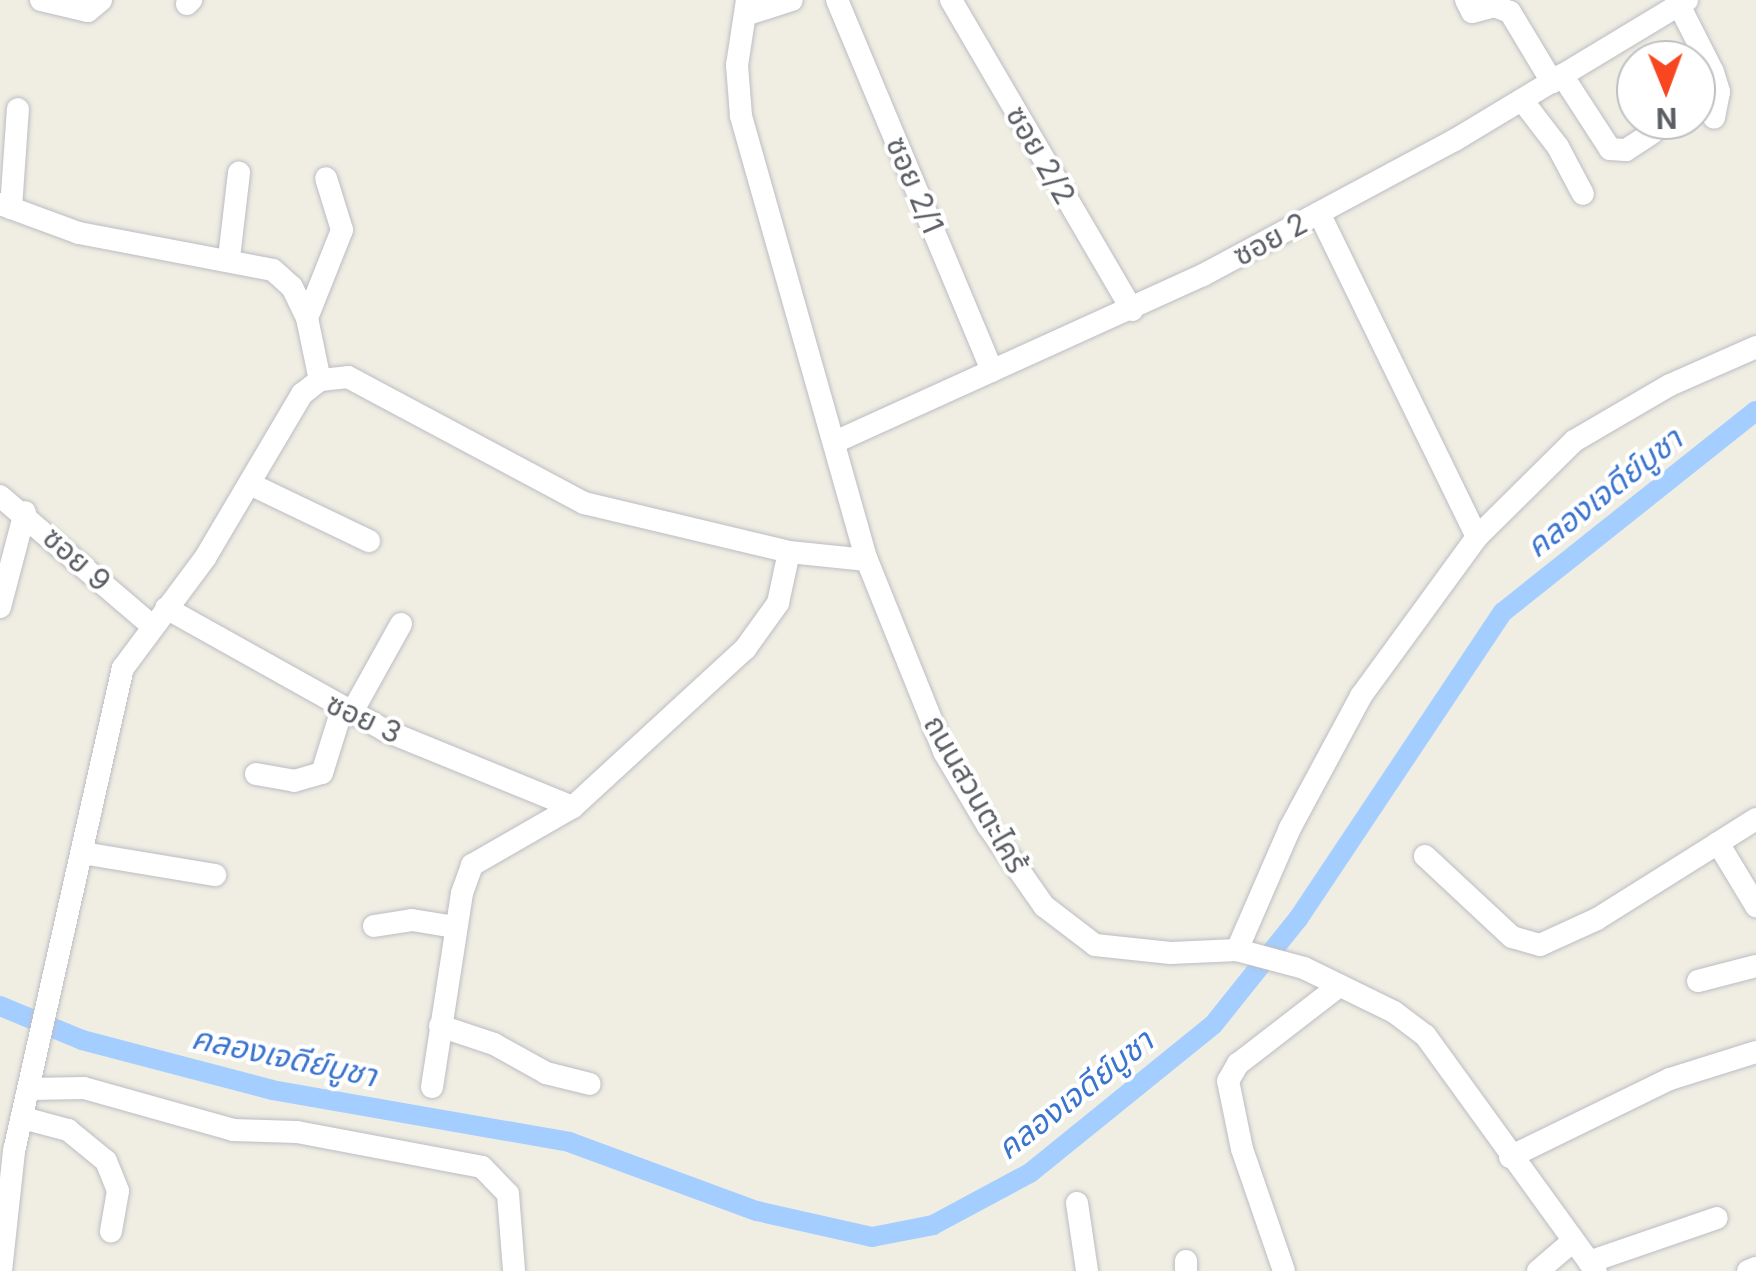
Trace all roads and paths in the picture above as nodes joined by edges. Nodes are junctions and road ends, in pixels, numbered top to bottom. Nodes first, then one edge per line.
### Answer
1 (42, 0) edge
2 (101, 0) edge
3 (792, 0) edge
4 (838, 0) edge
5 (950, 0) edge
6 (1466, 0) edge
7 (1683, 3) edge
8 (746, 7) edge
9 (1699, 40) edge
10 (1557, 78) junction
11 (1716, 82) edge
12 (1522, 100) junction
13 (18, 108) dead end
14 (1716, 108) edge
15 (1641, 140) edge
16 (239, 173) dead end
17 (326, 178) dead end
18 (1583, 194) dead end
19 (6, 206) edge
20 (1319, 213) junction
21 (230, 258) junction
22 (1132, 310) junction
23 (307, 318) junction
24 (1756, 347) edge
25 (992, 371) junction
26 (320, 380) junction
27 (835, 442) junction
28 (250, 484) junction
29 (0, 496) edge
30 (25, 512) junction
31 (1477, 537) junction
32 (368, 541) dead end
33 (789, 552) junction
34 (868, 560) junction
35 (0, 607) edge
36 (158, 616) junction
37 (401, 624) dead end
38 (346, 711) junction
39 (256, 774) dead end
40 (572, 807) junction
41 (1756, 819) edge
42 (1718, 844) junction
43 (82, 853) junction
44 (1425, 856) dead end
45 (215, 875) dead end
46 (1756, 906) edge
47 (374, 926) dead end
48 (455, 927) junction
49 (1247, 953) junction
50 (1756, 966) edge
51 (1698, 982) dead end
52 (1339, 986) junction
53 (440, 1026) junction
54 (1756, 1052) edge
55 (590, 1084) dead end
56 (432, 1087) dead end
57 (30, 1090) junction
58 (23, 1118) junction
59 (7, 1150) edge
60 (1510, 1157) junction
61 (1076, 1204) dead end
62 (1717, 1218) dead end
63 (111, 1231) dead end
64 (1574, 1241) junction
65 (1593, 1266) edge
66 (1756, 1268) edge
67 (1, 1271) edge
68 (514, 1271) edge
69 (1087, 1271) edge
70 (1284, 1271) edge
71 (1538, 1271) edge
72 (1748, 1271) edge

1 - 2 street
3 - 8 street
4 - 25 street, ซอย 2/1
5 - 22 street, ซอย 2/2
6 - 10 street
7 - 9 street
7 - 10 street, ซอย 2
8 - 27 street, ถนนสวนตะไคร้
10 - 12 street, ซอย 2
10 - 15 street
11 - 14 street
12 - 18 street
12 - 20 street, ซอย 2
13 - 19 street
16 - 21 street
17 - 23 street
19 - 21 street
20 - 22 street, ซอย 2
20 - 31 street
21 - 23 street
22 - 25 street, ซอย 2
23 - 26 street
24 - 31 street
25 - 27 street, ซอย 2
26 - 28 street
26 - 33 street
27 - 34 street, ถนนสวนตะไคร้
28 - 32 street
28 - 36 street
29 - 30 street, ซอย 9
30 - 35 street
30 - 36 street, ซอย 9
31 - 49 street
33 - 34 street
33 - 40 street
34 - 49 street, ถนนสวนตะไคร้
36 - 38 street, ซอย 3
36 - 43 street
37 - 38 street
38 - 39 street
38 - 40 street, ซอย 3
40 - 48 street
41 - 42 street
42 - 44 street
42 - 46 street
43 - 45 street
43 - 57 street
47 - 48 street
48 - 53 street
49 - 52 street, ถนนสวนตะไคร้
50 - 51 street
52 - 60 street, ถนนสวนตะไคร้
52 - 70 street
53 - 55 street
53 - 56 street
54 - 60 street
57 - 58 street
57 - 68 street
58 - 59 street
58 - 63 street
59 - 67 street
60 - 64 street, ถนนสวนตะไคร้
61 - 69 street
62 - 65 street
64 - 65 street, ถนนสวนตะไคร้
64 - 71 street
66 - 72 street

